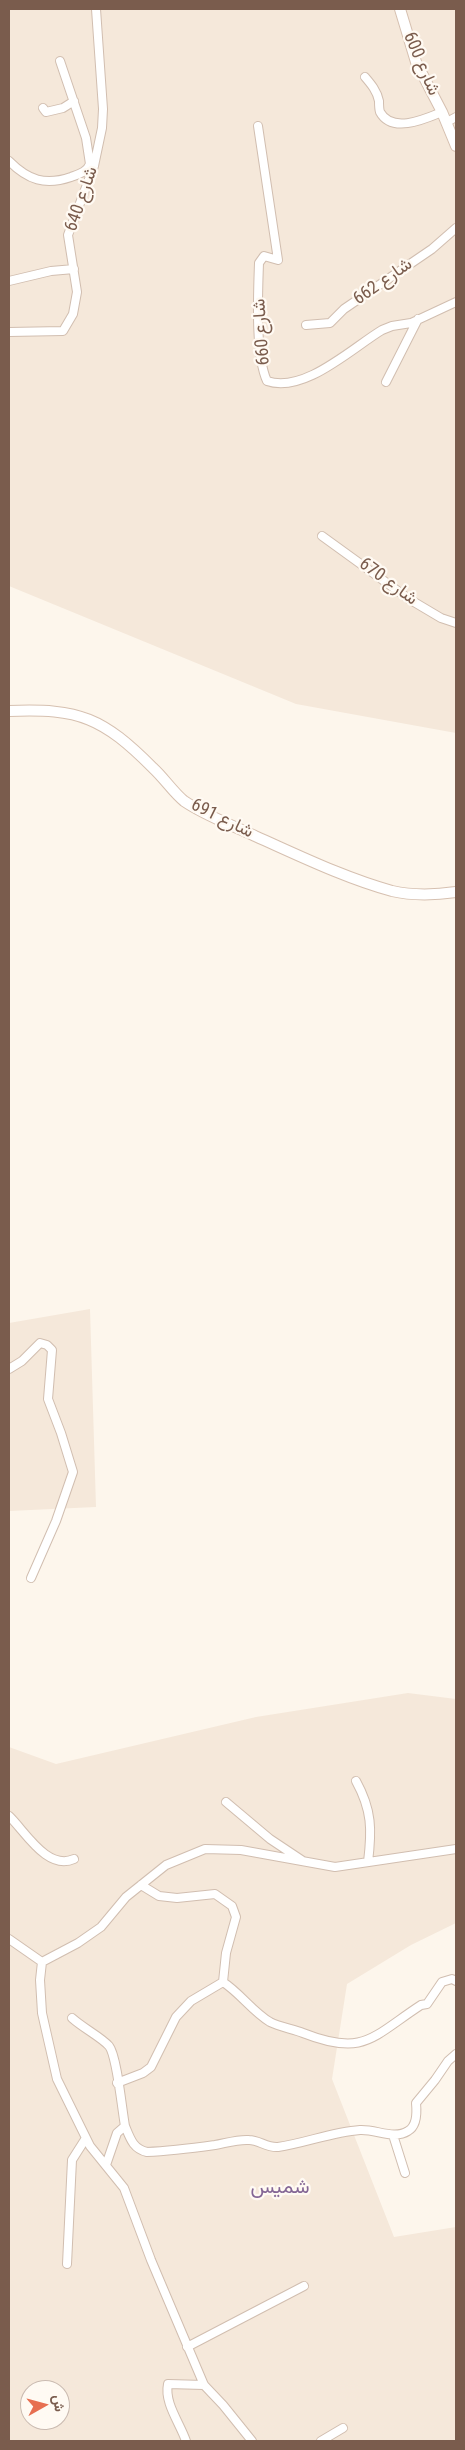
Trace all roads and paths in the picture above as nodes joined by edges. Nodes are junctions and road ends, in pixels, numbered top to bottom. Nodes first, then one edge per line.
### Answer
1 (96, 9) edge
2 (400, 9) edge
3 (60, 61) dead end
4 (365, 77) dead end
5 (74, 101) junction
6 (43, 108) dead end
7 (442, 112) junction
8 (452, 120) edge
9 (258, 126) dead end
10 (456, 146) edge
11 (9, 161) edge
12 (92, 165) junction
13 (456, 228) edge
14 (74, 269) junction
15 (9, 281) edge
16 (456, 302) edge
17 (418, 319) junction
18 (306, 325) dead end
19 (9, 332) edge
20 (386, 382) dead end
21 (322, 536) dead end
22 (456, 623) edge
23 (9, 711) edge
24 (456, 892) edge
25 (9, 1369) edge
26 (31, 1578) dead end
27 (356, 1781) dead end
28 (226, 1802) dead end
29 (9, 1816) edge
30 (456, 1849) edge
31 (74, 1859) dead end
32 (305, 1862) junction
33 (368, 1862) junction
34 (141, 1885) junction
35 (9, 1939) edge
36 (42, 1962) junction
37 (456, 1980) edge
38 (223, 1982) junction
39 (72, 2018) dead end
40 (456, 2054) edge
41 (117, 2083) junction
42 (125, 2126) junction
43 (393, 2135) junction
44 (86, 2138) junction
45 (106, 2165) junction
46 (405, 2173) dead end
47 (67, 2264) dead end
48 (304, 2286) dead end
49 (187, 2347) junction
50 (204, 2385) junction
51 (343, 2428) dead end
52 (186, 2441) edge
53 (252, 2441) edge
54 (321, 2441) edge

1 - 12 street, شارع 640
2 - 7 main road, شارع 600
3 - 5 street
4 - 7 street
5 - 6 street
5 - 12 street
7 - 8 main road, شارع 600
8 - 10 main road, شارع 600
9 - 17 street, شارع 660
11 - 12 street
12 - 14 street, شارع 640
13 - 18 street, شارع 662
14 - 15 street
14 - 19 street, شارع 640
16 - 17 street, شارع 660
17 - 20 street
21 - 22 street, شارع 670
23 - 24 main road, شارع 691
25 - 26 street
27 - 33 street
28 - 32 street
29 - 31 street
30 - 33 street
32 - 33 street
32 - 34 street
34 - 36 street
34 - 38 street
35 - 36 street
36 - 44 street
37 - 38 street
38 - 41 street
39 - 41 street
40 - 43 street
41 - 42 street
42 - 43 street
42 - 45 street
43 - 46 street
44 - 45 street
44 - 47 street
45 - 49 street
48 - 49 street
49 - 50 street
50 - 52 street
50 - 53 street
51 - 54 street

